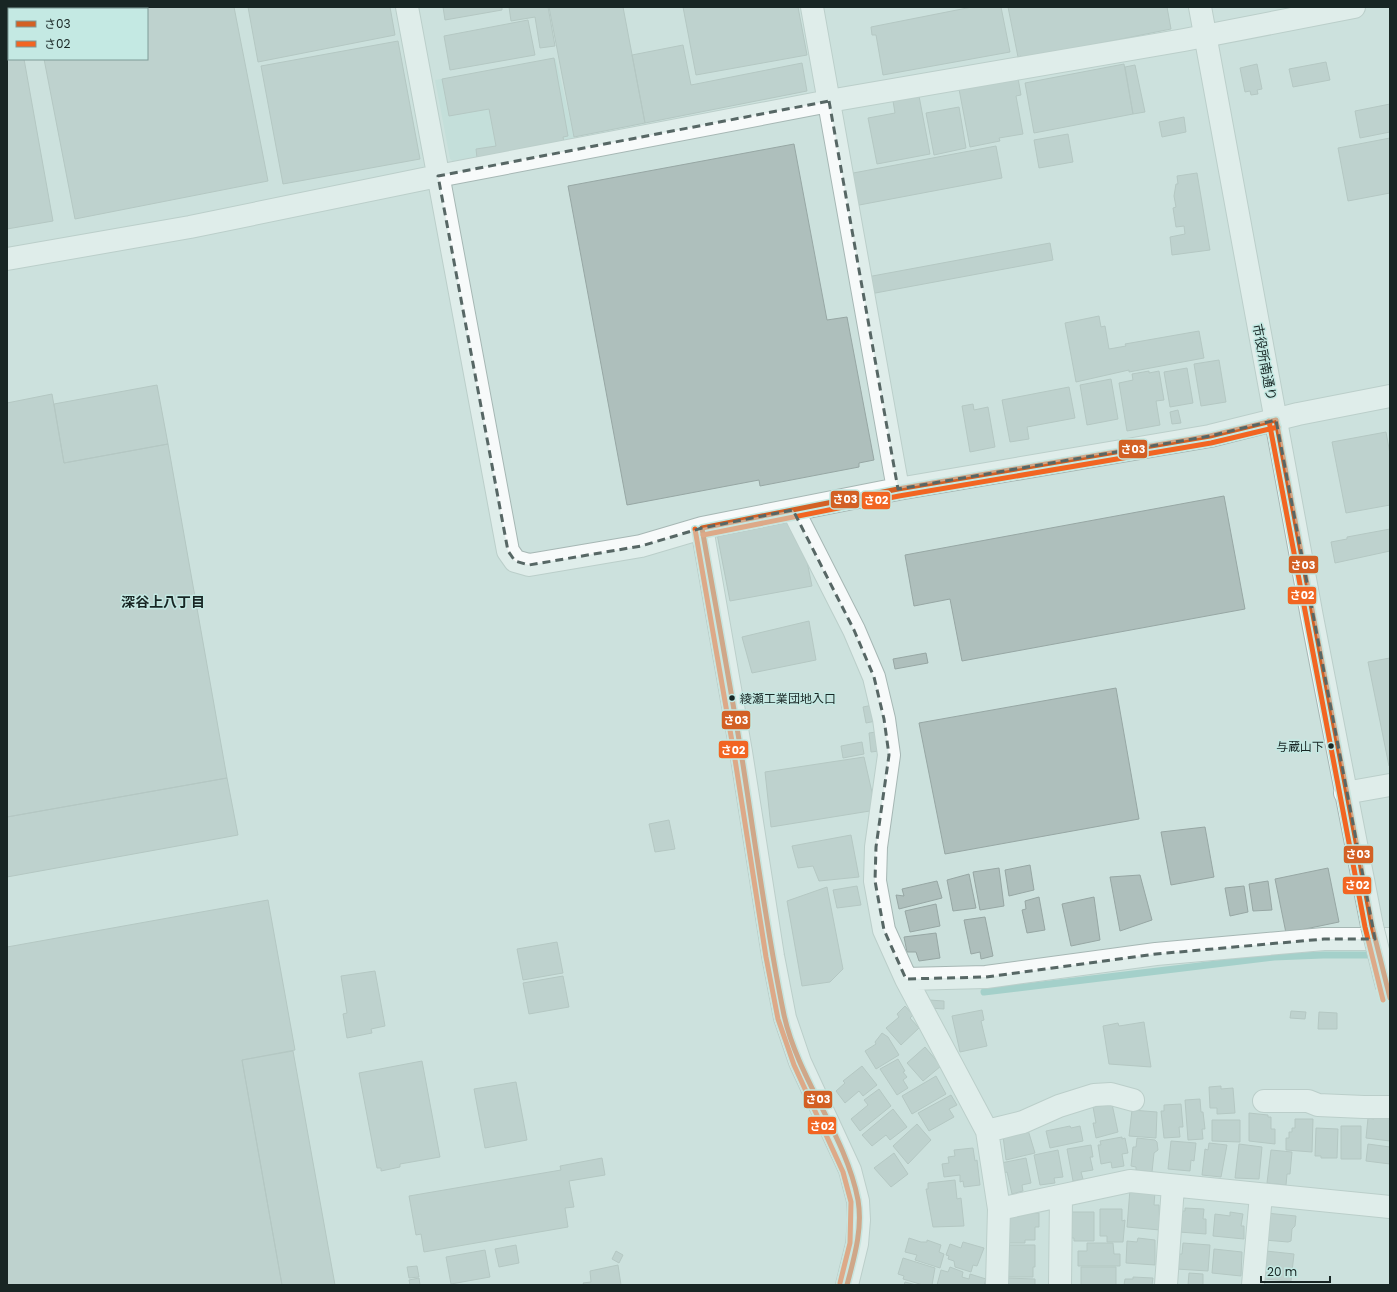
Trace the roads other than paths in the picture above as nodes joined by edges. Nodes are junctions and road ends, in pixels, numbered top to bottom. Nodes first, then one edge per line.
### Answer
1 (407, 7) edge
2 (812, 7) edge
3 (1200, 7) edge
4 (1354, 7) edge
5 (1205, 36) junction
6 (829, 101) junction
7 (438, 176) junction
8 (7, 259) edge
9 (1390, 396) edge
10 (1276, 420) junction
11 (898, 489) junction
12 (793, 510) junction
13 (702, 528) junction
14 (1390, 785) edge
15 (1346, 793) junction
16 (1390, 939) edge
17 (906, 980) junction
18 (1388, 992) edge
19 (1133, 1100) dead end
20 (1264, 1101) dead end
21 (1390, 1107) edge
22 (987, 1132) junction
23 (1173, 1186) junction
24 (1261, 1195) junction
25 (1061, 1197) junction
26 (1390, 1207) edge
27 (999, 1209) junction
28 (847, 1285) edge
29 (997, 1285) edge
30 (1060, 1285) edge
31 (1166, 1285) edge
32 (1253, 1285) edge

1 - 7 street
2 - 6 street
3 - 5 street, 市役所南通り
4 - 5 street
5 - 6 street
5 - 10 street, 市役所南通り
6 - 7 street
6 - 11 street
7 - 8 street
7 - 13 street
9 - 10 street
10 - 11 street
10 - 15 street, 市役所南通り
11 - 12 street
12 - 13 street
12 - 17 street
13 - 28 street
14 - 15 street
15 - 18 street, 市役所南通り, bridge
16 - 17 street
17 - 22 street
19 - 22 street
20 - 21 street
22 - 27 street
23 - 24 street
23 - 25 street
23 - 31 street
24 - 26 street
24 - 32 street
25 - 27 street
25 - 30 street
27 - 29 street

